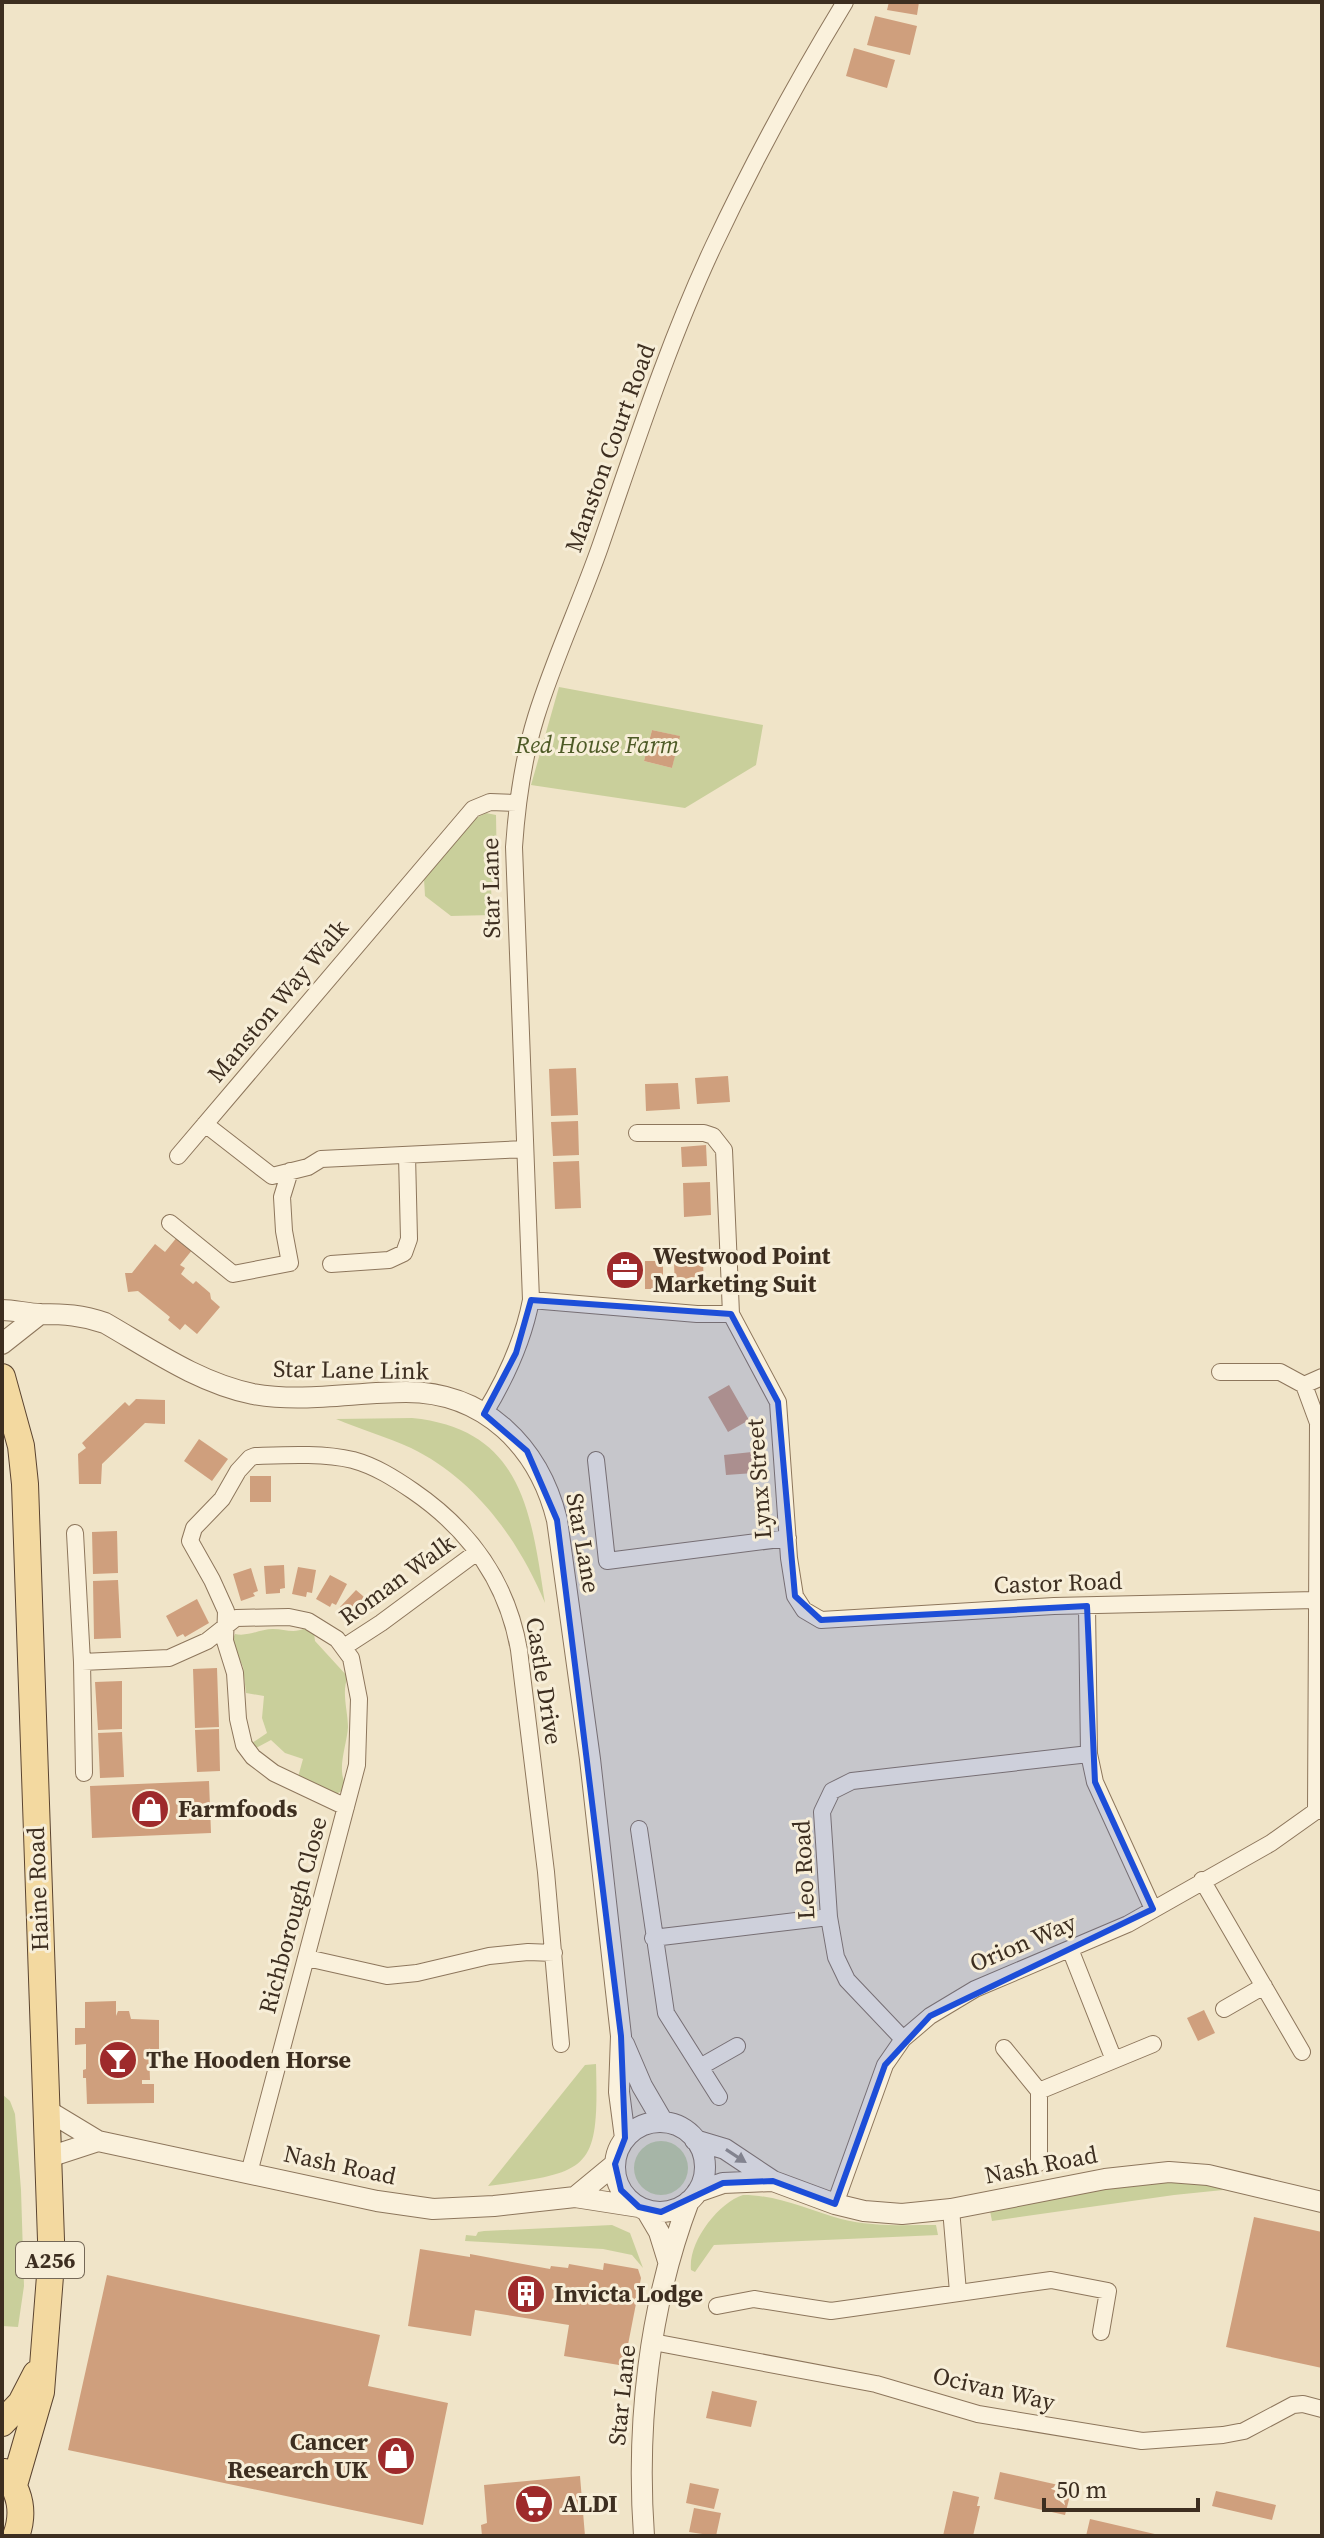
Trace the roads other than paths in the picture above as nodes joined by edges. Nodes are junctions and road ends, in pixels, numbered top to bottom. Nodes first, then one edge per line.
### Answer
1 (845, 2) edge
2 (517, 803) junction
3 (205, 1124) junction
4 (637, 1133) dead end
5 (525, 1149) junction
6 (407, 1155) junction
7 (178, 1156) dead end
8 (290, 1171) junction
9 (170, 1223) dead end
10 (331, 1264) dead end
11 (531, 1300) junction
12 (2, 1310) edge
13 (40, 1314) junction
14 (731, 1314) junction
15 (2, 1344) edge
16 (1220, 1372) dead end
17 (2, 1377) edge
18 (1322, 1377) edge
19 (1304, 1385) junction
20 (8, 1412) edge
21 (484, 1414) junction
22 (596, 1460) dead end
23 (75, 1533) dead end
24 (788, 1538) junction
25 (477, 1552) junction
26 (1320, 1580) edge
27 (1316, 1600) junction
28 (1087, 1606) junction
29 (804, 1610) joint
30 (226, 1626) junction
31 (344, 1647) junction
32 (82, 1662) junction
33 (1089, 1754) junction
34 (84, 1773) dead end
35 (346, 1807) junction
36 (1319, 1811) edge
37 (639, 1829) dead end
38 (1202, 1880) junction
39 (1153, 1909) junction
40 (829, 1917) junction
41 (653, 1938) junction
42 (1070, 1949) junction
43 (554, 1953) junction
44 (307, 1958) junction
45 (1264, 1986) junction
46 (1224, 2009) dead end
47 (621, 2036) junction
48 (903, 2039) junction
49 (561, 2044) dead end
50 (1153, 2044) dead end
51 (737, 2046) dead end
52 (1004, 2048) dead end
53 (1302, 2052) dead end
54 (1114, 2060) junction
55 (700, 2067) junction
56 (1039, 2091) junction
57 (719, 2097) dead end
58 (45, 2109) junction
59 (663, 2122) junction
60 (625, 2138) junction
61 (695, 2140) junction
62 (98, 2141) junction
63 (49, 2157) junction
64 (1039, 2163) dead end
65 (615, 2164) junction
66 (249, 2173) junction
67 (773, 2181) junction
68 (693, 2196) junction
69 (575, 2197) junction
70 (1322, 2202) edge
71 (835, 2204) junction
72 (643, 2209) junction
73 (951, 2209) junction
74 (668, 2261) junction
75 (958, 2292) junction
76 (717, 2306) dead end
77 (1101, 2332) dead end
78 (653, 2342) junction
79 (42, 2363) junction
80 (1322, 2409) edge
81 (2, 2423) edge
82 (8, 2477) edge
83 (23, 2532) edge
84 (644, 2536) edge

1 - 2 street, Manston Court Road
2 - 3 street, Manston Way Walk
2 - 5 street, Star Lane
3 - 7 street, Manston Way Walk
3 - 8 street
4 - 14 street
5 - 6 street
5 - 11 street, Star Lane
6 - 8 street
6 - 10 street
8 - 9 street
11 - 14 street
11 - 21 street, Star Lane
12 - 13 street, Star Lane Link
13 - 15 street
13 - 21 street, Star Lane Link
14 - 24 street, Lynx Street
16 - 19 street
17 - 20 main road, Haine Road / A256
18 - 19 street
19 - 26 street
20 - 58 main road, Haine Road / A256
21 - 47 street, Star Lane
22 - 24 street
23 - 32 street
24 - 29 street, Lynx Street
25 - 30 street, Castle Drive
25 - 31 street, Roman Walk
25 - 43 street, Castle Drive
26 - 27 street
27 - 28 street, Castor Road
27 - 36 street
28 - 29 street, Castor Road
28 - 33 street
30 - 31 street
30 - 32 street
30 - 35 street, Richborough Close
31 - 35 street, Richborough Close
32 - 34 street
33 - 39 street
33 - 40 street, Leo Road
35 - 44 street, Richborough Close
36 - 38 street, Orion Way
37 - 41 street
38 - 39 street, Orion Way
38 - 45 street
39 - 42 street, Orion Way
40 - 41 street
40 - 48 street, Leo Road
41 - 55 street
42 - 48 street, Orion Way
42 - 54 street
43 - 44 street
43 - 49 street, Castle Drive
44 - 66 street, Richborough Close
45 - 46 street
45 - 53 street
47 - 59 street, Star Lane
47 - 60 street, Star Lane
48 - 71 street, Orion Way
50 - 54 street
51 - 55 street
52 - 56 street
54 - 56 street
55 - 57 street
56 - 64 street
58 - 62 street, Nash Road
58 - 63 main road, Haine Road / A256
59 - 60 street
59 - 61 street
60 - 65 street
61 -> 67 street, Nash Road
61 - 68 street
62 - 63 street
62 - 66 street, Nash Road
63 - 79 main road, Haine Road / A256
65 - 69 street
65 - 72 street
66 - 69 street, Nash Road
67 - 68 street, Nash Road
67 - 71 street, Nash Road
68 - 72 street
68 - 74 street, Star Lane
69 - 72 street, Nash Road
70 - 73 street, Nash Road
71 - 73 street, Nash Road
72 - 74 street
73 - 75 street
74 - 78 street, Star Lane
75 - 76 street
75 - 77 street
78 - 80 street, Ocivan Way
78 - 84 street, Star Lane
79 - 81 main road, Haine Road / A256
79 - 82 main road, Haine Road / A256
82 - 83 main road

